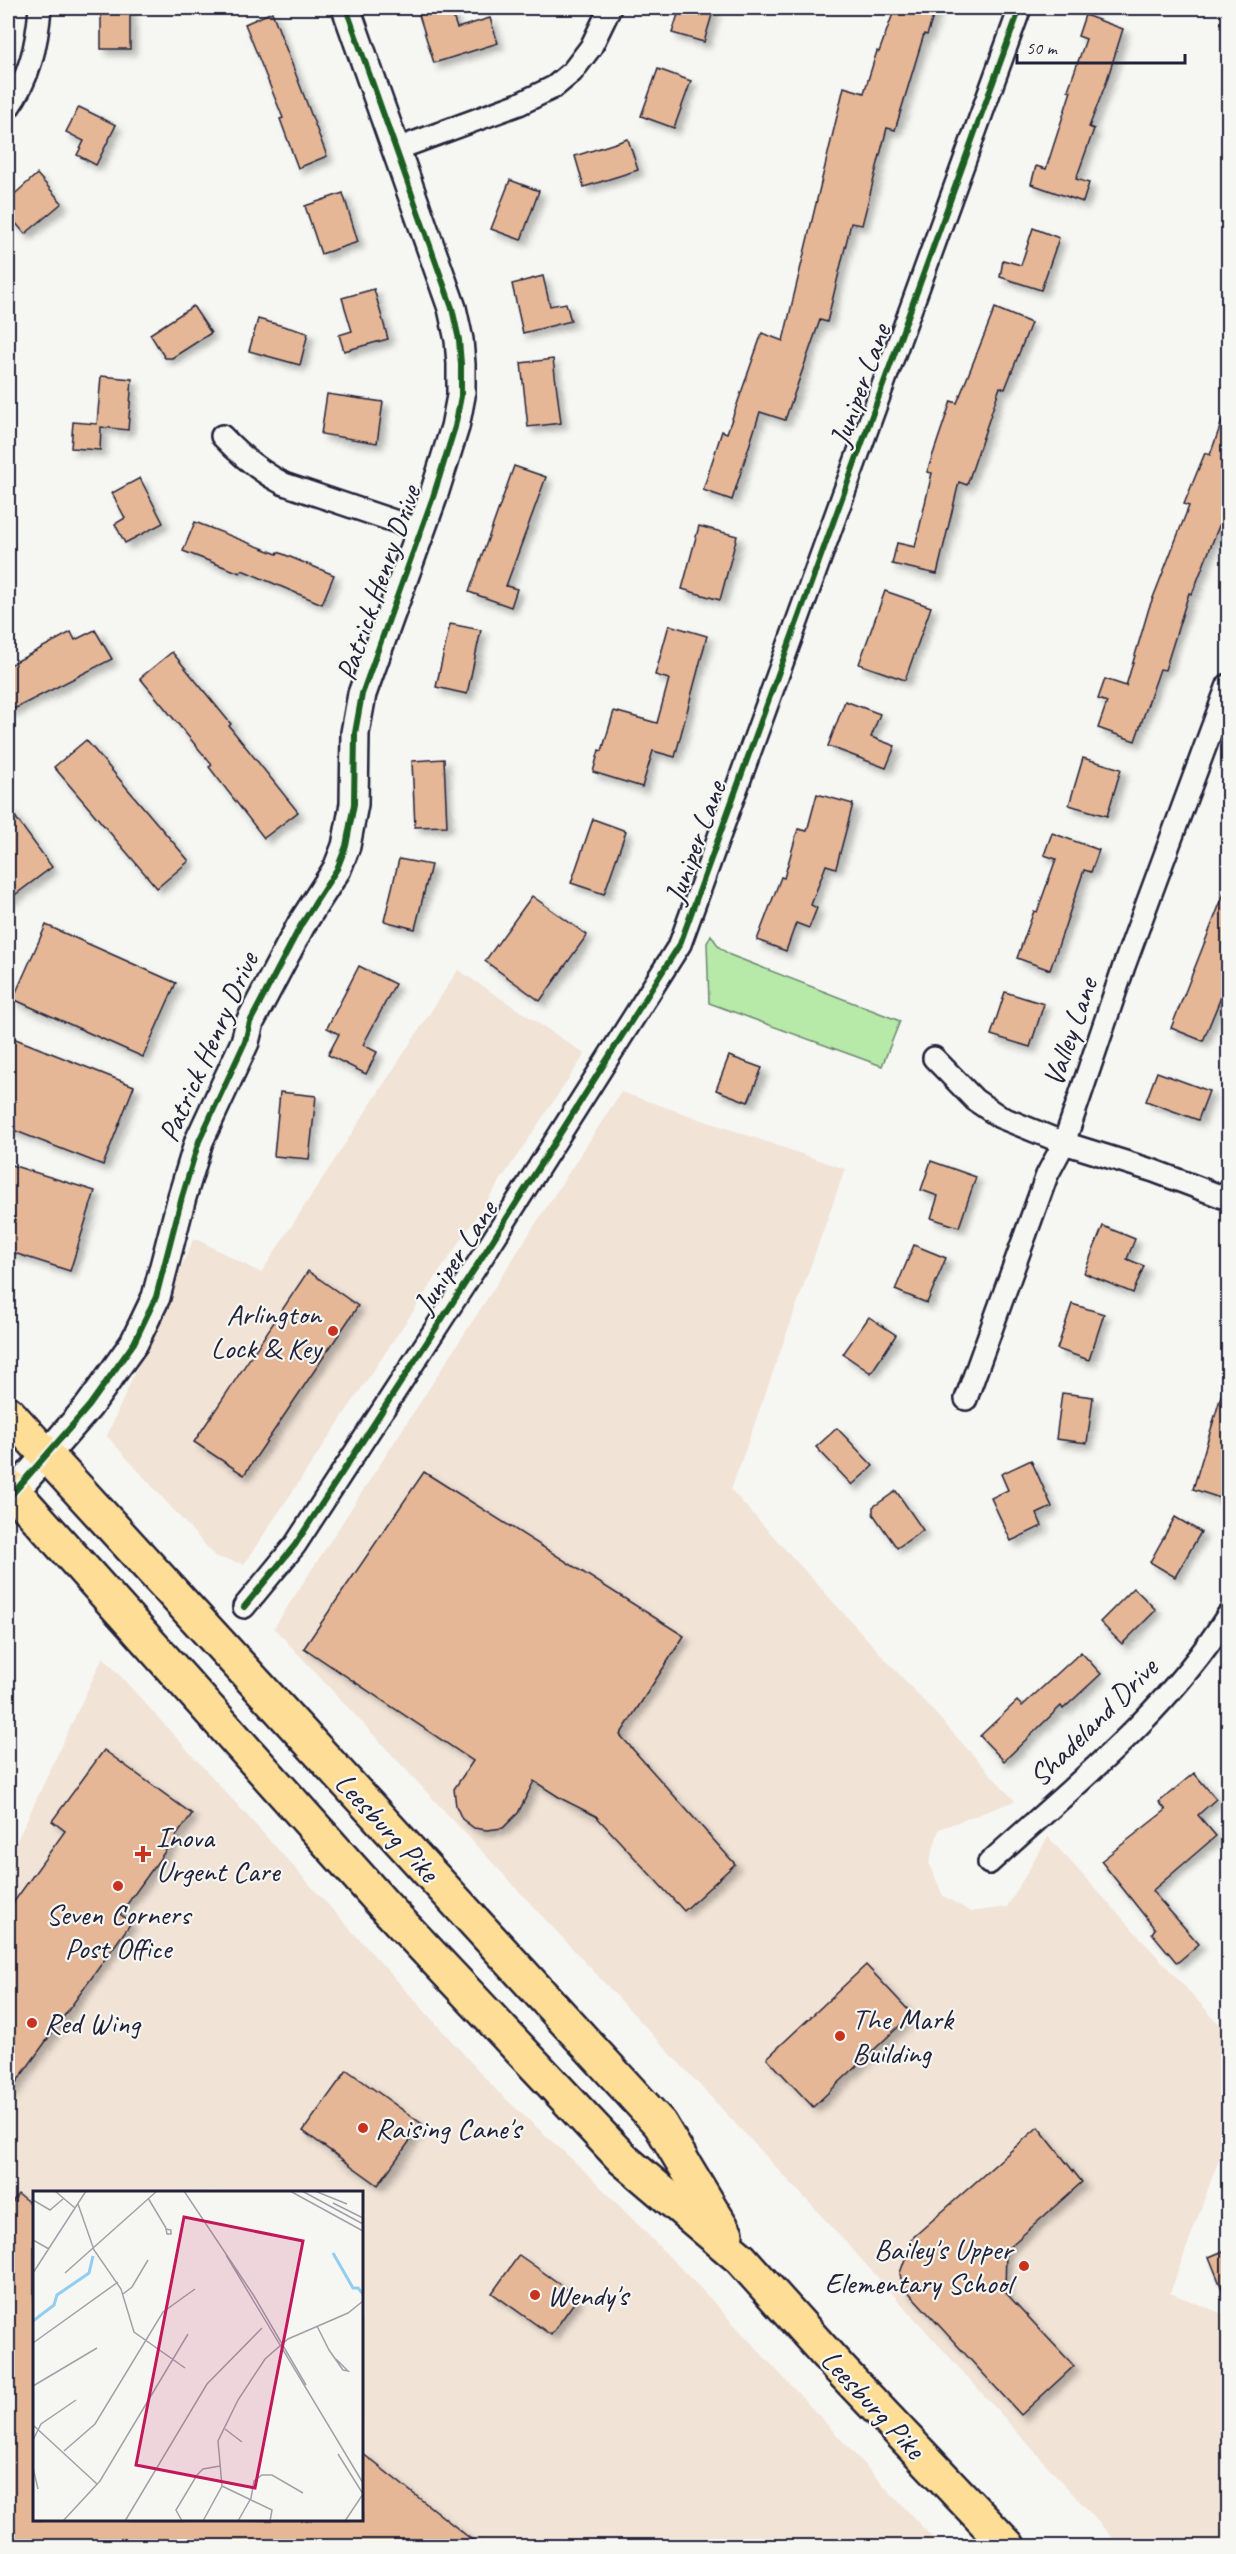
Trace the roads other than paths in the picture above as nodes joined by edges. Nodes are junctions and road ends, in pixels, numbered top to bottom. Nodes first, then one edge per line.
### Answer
1 (40, 8) edge
2 (346, 8) edge
3 (610, 8) edge
4 (1020, 8) edge
5 (8, 108) edge
6 (397, 149) junction
7 (222, 436) dead end
8 (421, 530) junction
9 (1228, 685) edge
10 (934, 1058) dead end
11 (1064, 1143) junction
12 (1228, 1199) edge
13 (966, 1399) dead end
14 (8, 1413) edge
15 (46, 1456) junction
16 (10, 1492) edge
17 (244, 1607) dead end
18 (1228, 1615) edge
19 (989, 1863) dead end
20 (741, 2259) junction
21 (1008, 2547) edge

1 - 5 street
2 - 6 street, Patrick Henry Drive
3 - 6 street
4 - 17 street, Juniper Lane
6 - 8 street, Patrick Henry Drive
7 - 8 street
8 - 15 street, Patrick Henry Drive
9 - 11 street, Valley Lane
10 - 11 street
11 - 12 street
11 - 13 street, Valley Lane
14 - 15 main road, Leesburg Pike
15 - 16 street, Patrick Henry Drive
15 - 20 main road, Leesburg Pike
16 - 20 main road, Leesburg Pike
18 - 19 street, Shadeland Drive
20 - 21 main road, Leesburg Pike

